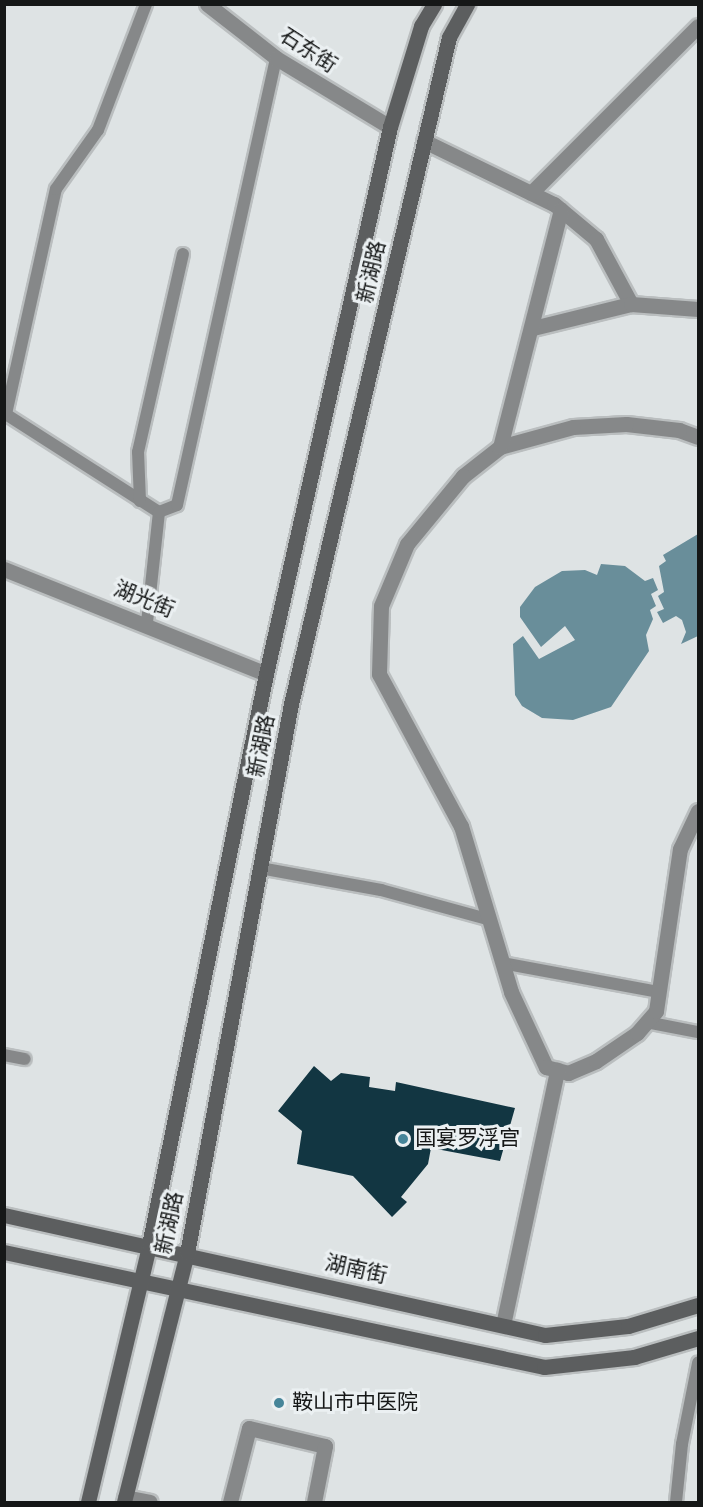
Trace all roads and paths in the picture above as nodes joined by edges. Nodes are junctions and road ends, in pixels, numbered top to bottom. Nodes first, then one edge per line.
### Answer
1 (147, 4) edge
2 (207, 4) edge
3 (434, 4) edge
4 (468, 4) edge
5 (699, 26) edge
6 (276, 58) junction
7 (390, 127) junction
8 (424, 141) junction
9 (531, 193) junction
10 (561, 210) junction
11 (183, 254) dead end
12 (631, 304) junction
13 (699, 309) edge
14 (533, 328) junction
15 (5, 414) edge
16 (699, 437) edge
17 (501, 447) junction
18 (140, 501) junction
19 (159, 512) junction
20 (5, 571) edge
21 (147, 623) junction
22 (266, 674) junction
23 (699, 811) edge
24 (260, 868) junction
25 (488, 919) junction
26 (502, 963) junction
27 (659, 992) junction
28 (646, 1022) junction
29 (699, 1032) edge
30 (4, 1055) edge
31 (25, 1059) dead end
32 (557, 1070) junction
33 (4, 1215) edge
34 (149, 1245) junction
35 (4, 1252) edge
36 (187, 1253) junction
37 (140, 1280) junction
38 (176, 1287) junction
39 (699, 1305) edge
40 (503, 1325) junction
41 (699, 1338) edge
42 (699, 1363) edge
43 (124, 1500) edge
44 (88, 1503) edge
45 (150, 1503) edge
46 (231, 1503) edge
47 (314, 1503) edge
48 (676, 1503) edge

1 - 15 lane
2 - 6 street, 石东街
3 - 7 main road, 新湖路
4 - 8 main road, 新湖路
5 - 9 street
6 - 7 street, 石东街
6 - 19 lane
7 - 22 main road, 新湖路
8 - 9 street
8 - 24 main road, 新湖路
9 - 10 street
10 - 12 street
10 - 14 street
11 - 18 lane
12 - 13 street
12 - 14 street
14 - 17 street
15 - 18 lane
16 - 17 street
17 - 25 street
18 - 19 lane
19 - 21 lane
20 - 21 street, 湖光街
21 - 22 street, 湖光街
22 - 34 main road, 新湖路
23 - 27 street
24 - 25 lane
24 - 36 main road, 新湖路
25 - 26 street
26 - 27 lane
26 - 32 street
27 - 28 street
28 - 29 lane
28 - 32 street
30 - 31 lane
32 - 40 street
33 - 34 main road, 湖南街
34 - 36 main road, 湖南街
34 - 37 main road, 新湖路
35 - 37 main road
36 - 38 main road, 新湖路
36 - 40 main road, 湖南街
37 - 38 main road
37 - 44 main road, 新湖路
38 - 41 main road
38 - 43 main road, 新湖路
39 - 40 main road, 湖南街
42 - 48 lane
43 - 45 street
46 - 47 street

